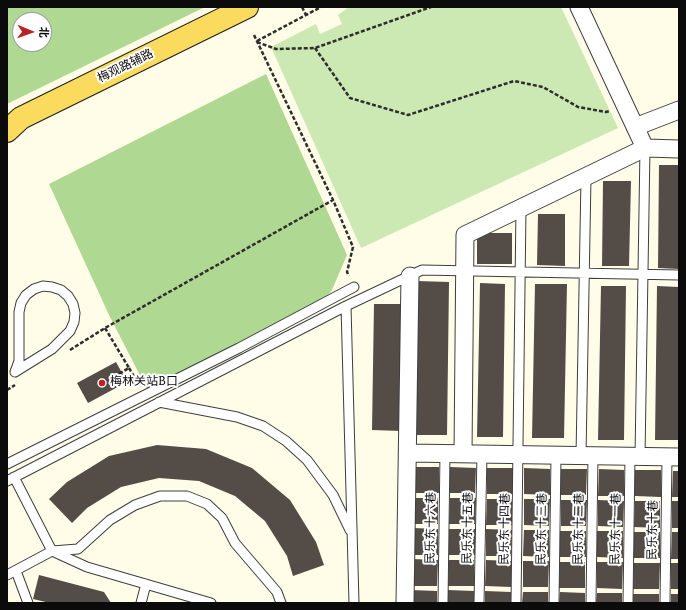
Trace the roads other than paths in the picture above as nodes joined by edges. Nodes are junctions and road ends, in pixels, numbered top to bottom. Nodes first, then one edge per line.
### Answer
1 (247, 7) edge
2 (579, 7) edge
3 (679, 110) edge
4 (635, 127) junction
5 (7, 131) edge
6 (645, 148) junction
7 (679, 149) edge
8 (586, 177) junction
9 (521, 208) junction
10 (464, 271) junction
11 (520, 272) junction
12 (584, 273) junction
13 (643, 274) junction
14 (679, 275) edge
15 (410, 276) junction
16 (354, 287) road end
17 (346, 306) junction
18 (11, 374) edge
19 (160, 402) junction
20 (408, 453) junction
21 (445, 453) junction
22 (463, 454) junction
23 (482, 454) junction
24 (519, 455) junction
25 (556, 455) junction
26 (587, 456) junction
27 (635, 456) junction
28 (673, 457) edge
29 (7, 464) edge
30 (10, 479) edge
31 (352, 532) junction
32 (52, 551) junction
33 (16, 571) junction
34 (7, 575) edge
35 (146, 584) junction
36 (28, 603) edge
37 (141, 603) edge
38 (211, 603) edge
39 (280, 603) edge
40 (354, 603) edge
41 (405, 603) edge
42 (443, 603) edge
43 (480, 603) edge
44 (516, 603) edge
45 (554, 603) edge
46 (591, 603) edge
47 (628, 603) edge
48 (665, 603) edge

1 - 5 main road, 梅观路辅路
2 - 4 street
3 - 4 street
4 - 6 street
6 - 7 street
6 - 8 street
6 - 13 lane, 民乐东十一巷
8 - 9 street
8 - 12 lane, 民乐东十二巷
9 - 10 street
9 - 11 lane, 民乐东十四巷
10 - 11 lane
10 - 15 lane
10 - 22 street
11 - 12 lane
11 - 24 lane, 民乐东十四巷
12 - 13 lane
12 - 26 lane, 民乐东十二巷
13 - 14 lane
13 - 27 lane, 民乐东十一巷
15 - 17 lane
15 - 20 street
16 - 29 lane
17 - 19 lane
17 - 31 lane
18 - 18 lane
19 - 30 lane
19 - 31 lane
20 - 21 street
20 - 41 street
21 - 22 street
21 - 42 lane, 民乐东十六巷
22 - 23 street
23 - 24 street
23 - 43 lane, 民乐东十五巷
24 - 25 street
24 - 44 lane, 民乐东十四巷
25 - 26 street
25 - 45 lane, 民乐东十三巷
26 - 27 street
26 - 46 lane, 民乐东十二巷
27 - 28 street
27 - 47 lane, 民乐东十一巷
28 - 48 lane, 民乐东十巷
30 - 32 lane
31 - 40 lane
32 - 33 lane
32 - 35 lane
32 - 39 lane
33 - 34 lane
33 - 36 lane
35 - 37 lane
35 - 38 lane

